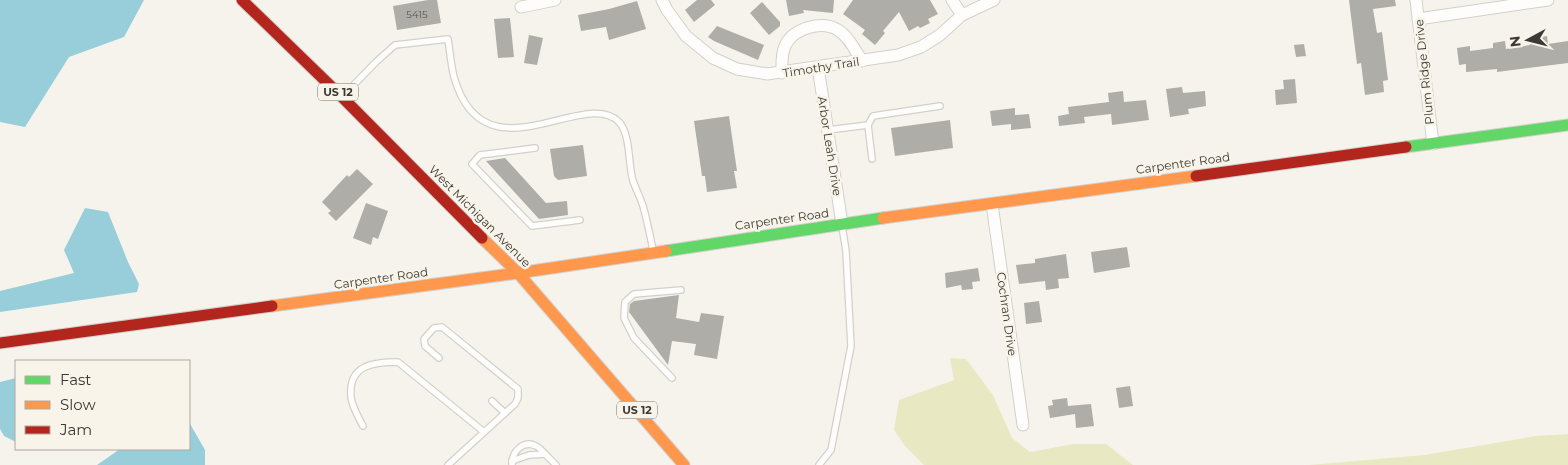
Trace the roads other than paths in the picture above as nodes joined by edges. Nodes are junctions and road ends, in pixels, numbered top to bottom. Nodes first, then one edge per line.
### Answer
1 (242, 0) edge
2 (555, 0) edge
3 (662, 0) edge
4 (952, 0) edge
5 (994, 0) edge
6 (1416, 0) edge
7 (1548, 0) edge
8 (521, 7) dead end
9 (962, 15) junction
10 (1418, 19) junction
11 (862, 60) junction
12 (818, 68) junction
13 (782, 73) junction
14 (342, 97) junction
15 (940, 106) dead end
16 (868, 125) junction
17 (1568, 125) edge
18 (828, 130) junction
19 (1432, 144) junction
20 (535, 148) dead end
21 (872, 159) dead end
22 (992, 204) junction
23 (580, 220) dead end
24 (842, 224) junction
25 (653, 252) junction
26 (518, 273) junction
27 (681, 290) dead end
28 (0, 343) edge
29 (439, 358) dead end
30 (672, 378) dead end
31 (492, 401) dead end
32 (505, 413) junction
33 (1022, 425) dead end
34 (363, 426) dead end
35 (484, 432) junction
36 (545, 454) junction
37 (512, 463) edge
38 (448, 465) edge
39 (556, 465) edge
40 (684, 465) edge
41 (819, 465) edge

1 - 14 main road, West Michigan Avenue / US 12
2 - 8 street
3 - 13 street, Timothy Trail
4 - 9 street
5 - 9 street, Timothy Trail
6 - 10 street, Plum Ridge Drive
7 - 10 street
9 - 11 street, Timothy Trail
10 - 19 street, Plum Ridge Drive
11 - 12 street, Timothy Trail
11 - 13 street
12 - 13 street, Timothy Trail
12 - 18 street, Arbor Leah Drive
14 - 25 lane
14 - 26 main road, West Michigan Avenue / US 12
15 - 16 lane
16 - 18 lane
16 - 21 lane
17 - 19 main road, Carpenter Road
18 - 24 street, Arbor Leah Drive
19 - 22 main road, Carpenter Road
20 - 23 lane
22 - 24 main road, Carpenter Road
22 - 33 street, Cochran Drive
24 - 25 main road, Carpenter Road
24 - 41 lane
25 - 26 main road, Carpenter Road
26 - 28 main road, Carpenter Road
26 - 40 main road, West Michigan Avenue / US 12
27 - 30 lane
29 - 32 lane
31 - 32 lane
32 - 35 lane
34 - 35 lane
35 - 38 lane
36 - 37 lane
36 - 37 lane
36 - 39 lane

